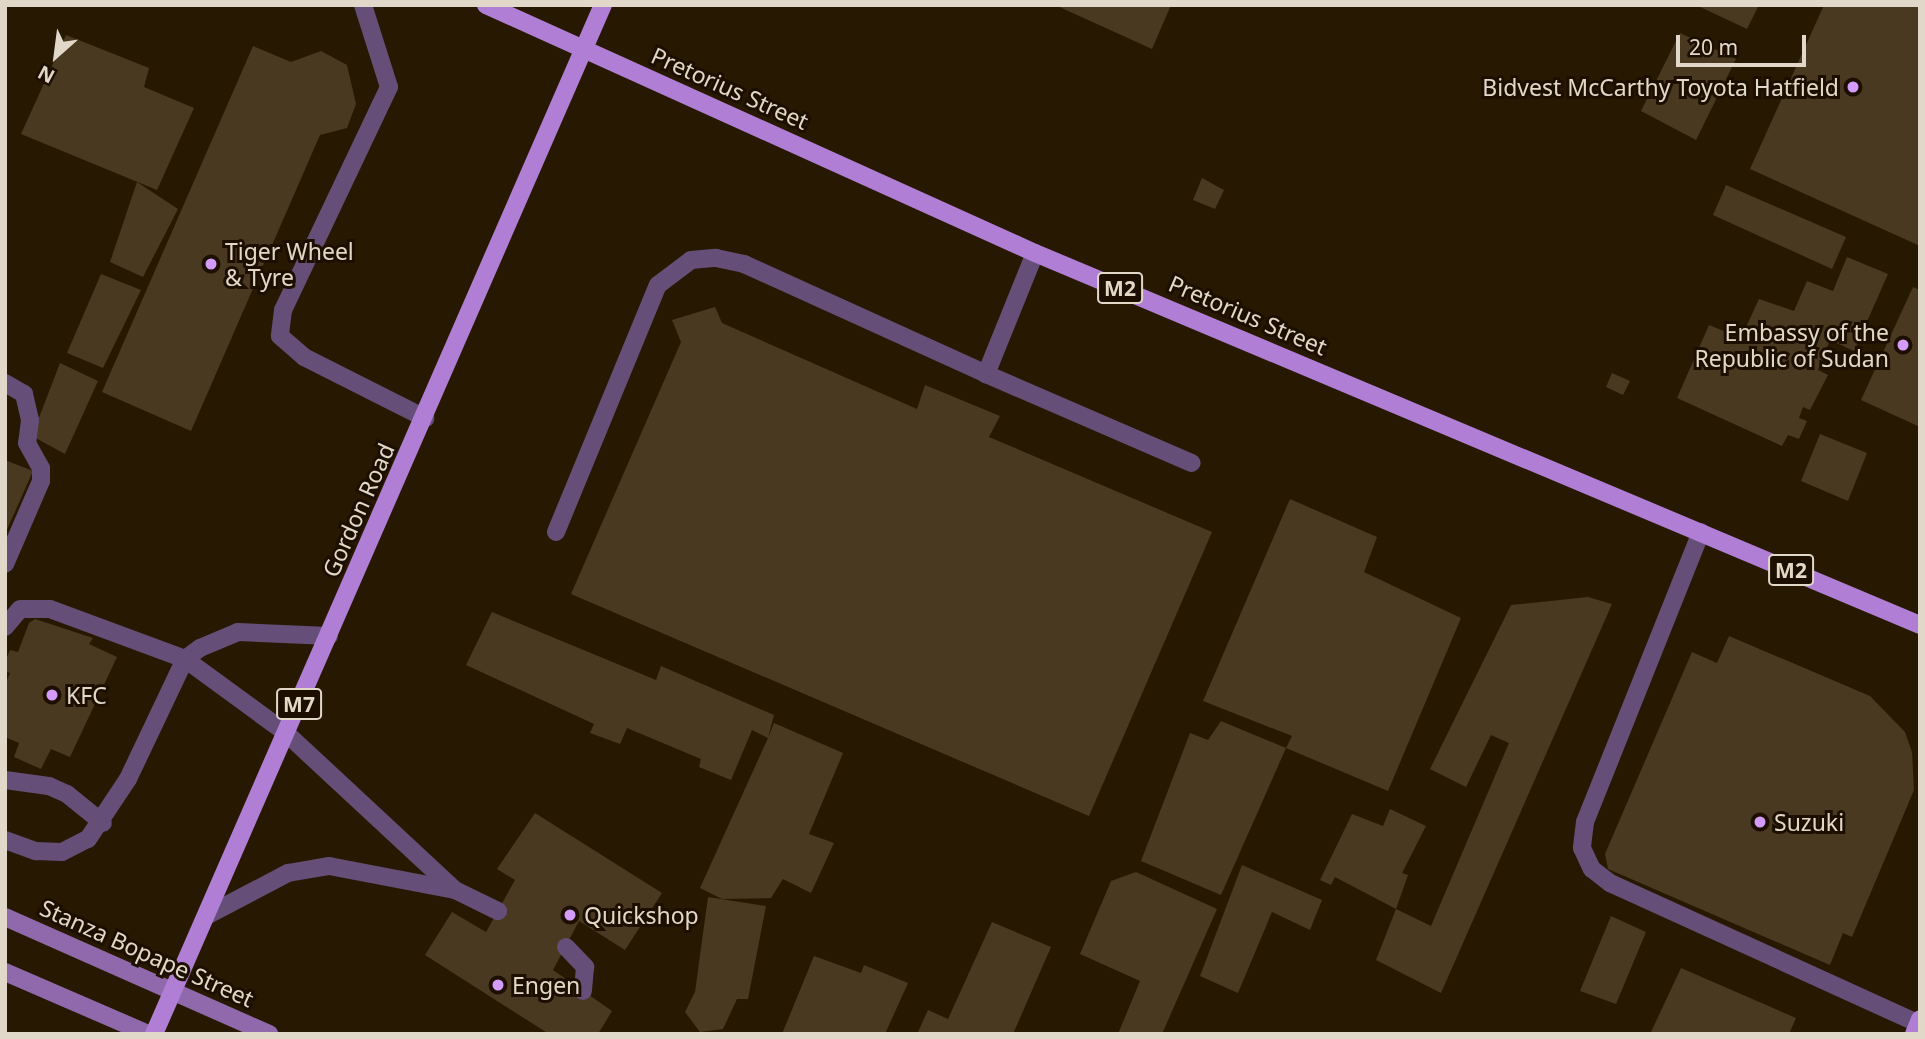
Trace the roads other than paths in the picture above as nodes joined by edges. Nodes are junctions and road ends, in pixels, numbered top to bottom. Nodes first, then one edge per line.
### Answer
1 (363, 5) edge
2 (486, 5) edge
3 (603, 5) edge
4 (583, 48) junction
5 (1035, 253) junction
6 (986, 374) junction
7 (5, 383) edge
8 (425, 418) junction
9 (1192, 463) dead end
10 (556, 532) dead end
11 (1700, 532) junction
12 (5, 564) edge
13 (1920, 625) edge
14 (5, 627) edge
15 (329, 636) junction
16 (185, 659) junction
17 (286, 733) junction
18 (5, 780) edge
19 (103, 823) junction
20 (5, 840) edge
21 (455, 890) junction
22 (498, 911) dead end
23 (206, 916) junction
24 (5, 917) edge
25 (566, 947) dead end
26 (5, 972) edge
27 (173, 991) junction
28 (583, 991) dead end
29 (1918, 1025) edge
30 (151, 1034) edge
31 (269, 1034) edge

1 - 8 lane
2 - 4 main road, Pretorius Street / M2
3 - 4 main road, Gordon Road / M7
4 - 5 main road, Pretorius Street / M2
4 - 8 main road, Gordon Road / M7
5 - 6 lane
5 - 11 main road, Pretorius Street / M2
6 - 9 lane
6 - 10 lane
7 - 12 lane
8 - 15 main road, Gordon Road / M7
11 - 13 main road, Pretorius Street / M2
11 - 29 lane
14 - 16 lane
15 - 16 lane
15 - 17 main road, Gordon Road / M7
16 - 17 lane
16 - 19 lane
17 - 21 lane
17 - 23 main road, Gordon Road / M7
18 - 19 lane
19 - 20 lane
21 - 22 lane
21 - 23 lane
23 - 27 main road, Gordon Road / M7
24 - 27 main road, Stanza Bopape Street
25 - 28 lane
26 - 30 main road
27 - 30 main road, Gordon Road / M7
27 - 31 main road, Stanza Bopape Street

